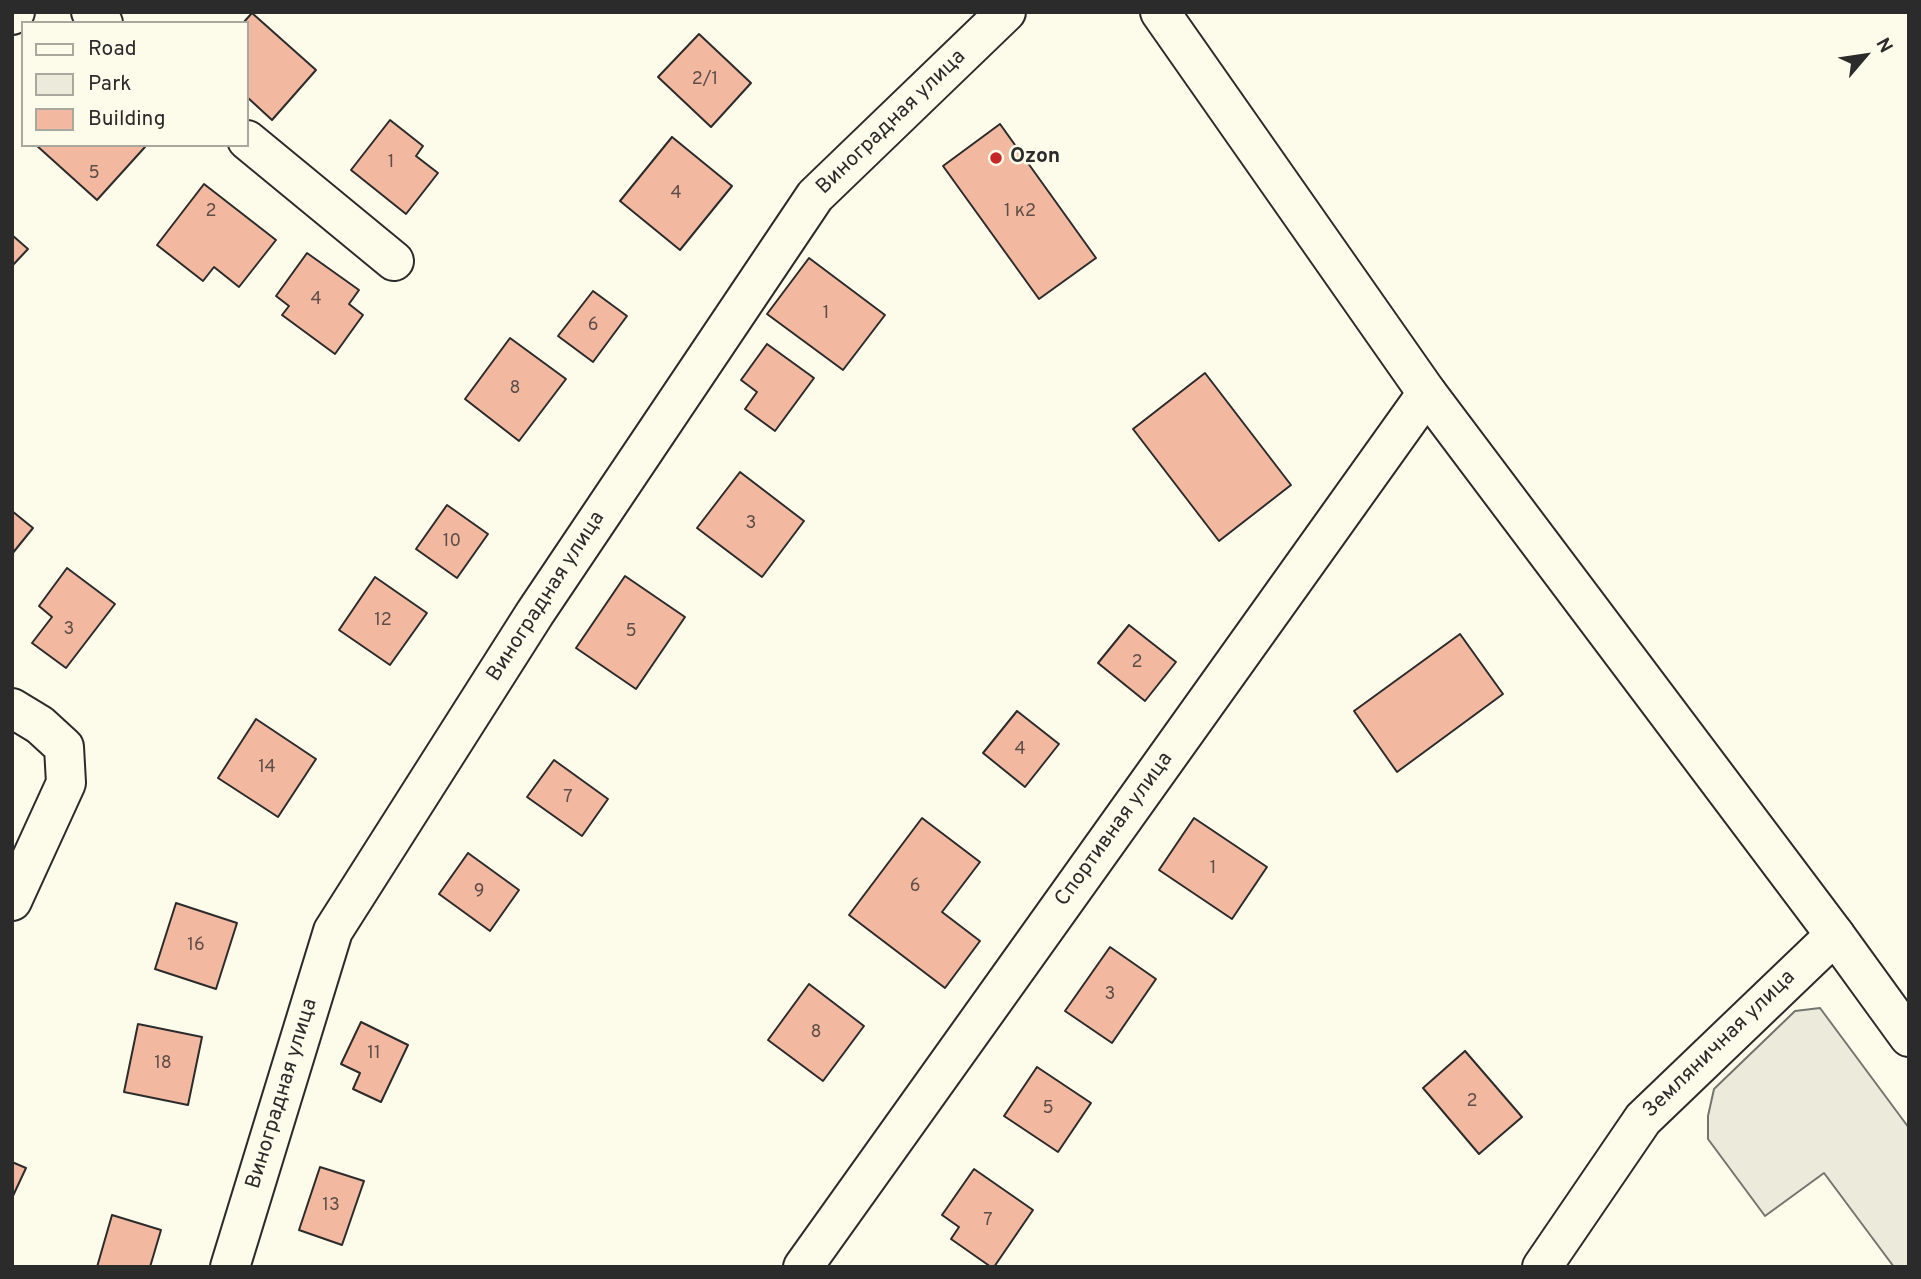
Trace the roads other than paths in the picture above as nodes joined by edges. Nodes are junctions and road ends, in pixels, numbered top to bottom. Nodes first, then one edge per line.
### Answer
1 (1006, 12) edge
2 (1160, 12) edge
3 (248, 142) edge
4 (394, 261) dead end
5 (1427, 393) junction
6 (12, 708) edge
7 (12, 901) edge
8 (1835, 935) junction
9 (1909, 1037) edge
10 (230, 1267) edge
11 (803, 1267) edge
12 (1542, 1267) edge

1 - 10 street, Виноградная улица
2 - 5 street
3 - 4 street
5 - 8 street
5 - 11 street, Спортивная улица
6 - 7 street
8 - 9 street
8 - 12 street, Земляничная улица

